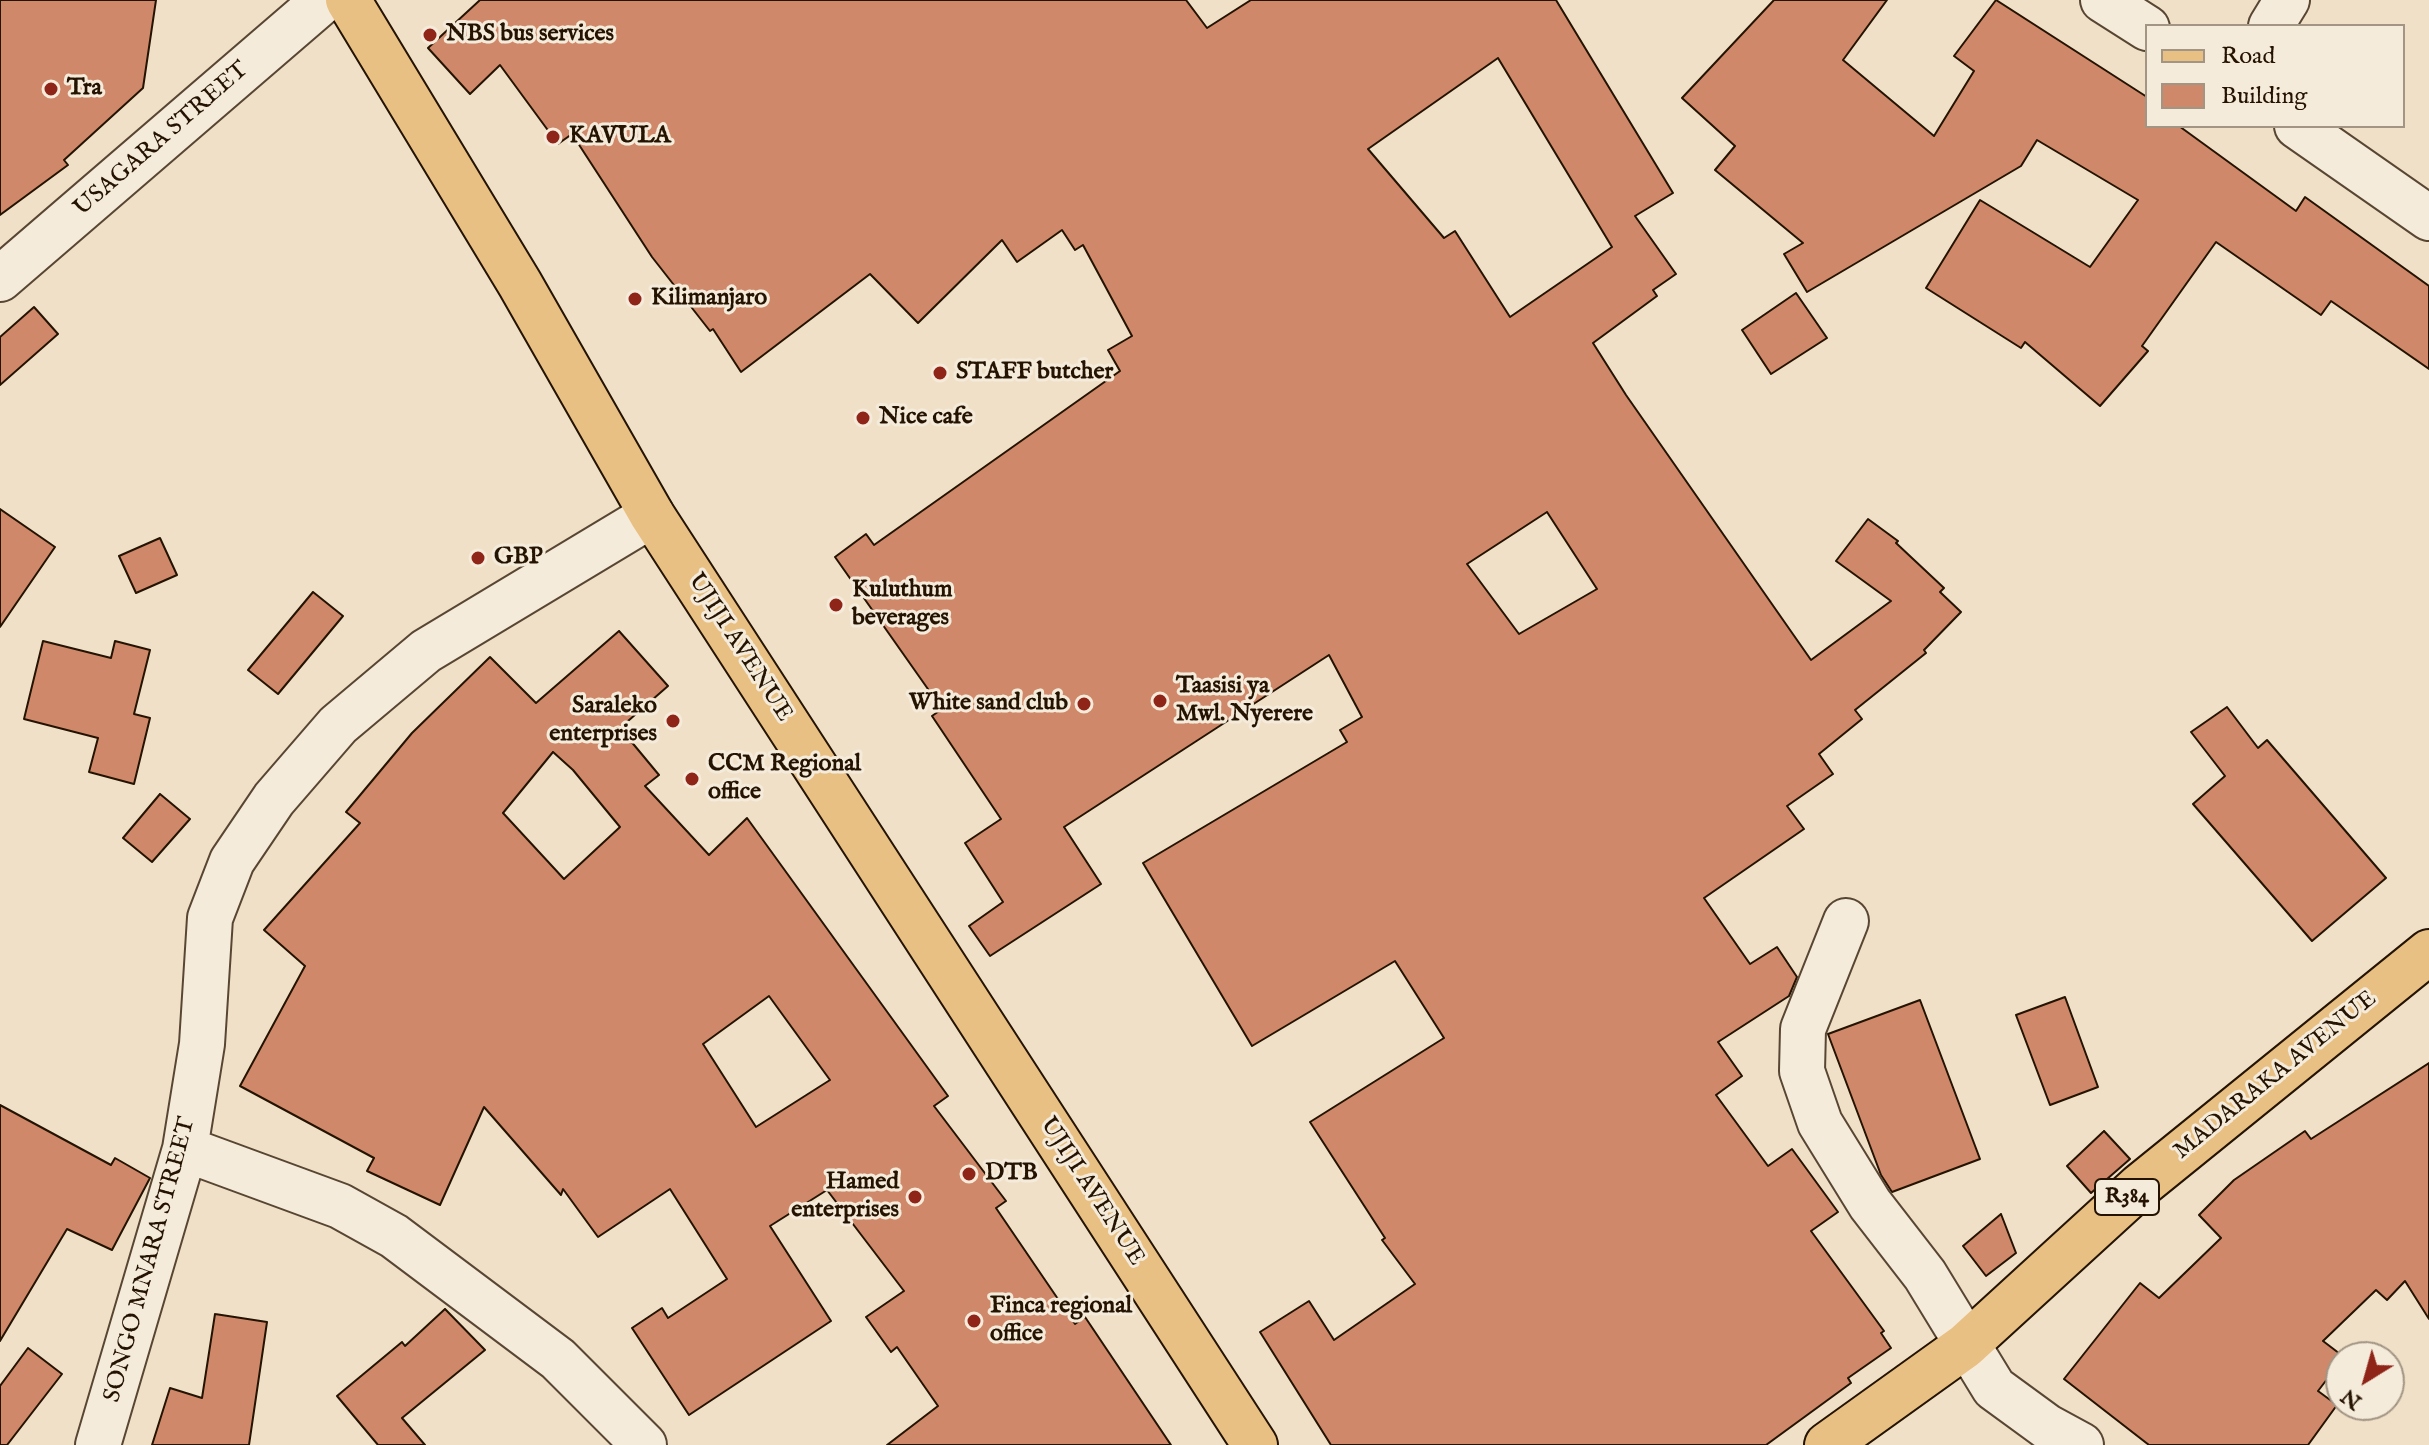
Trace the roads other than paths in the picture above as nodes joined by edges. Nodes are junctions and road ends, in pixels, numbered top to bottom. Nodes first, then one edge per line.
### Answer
1 (324, 0) edge
2 (348, 0) edge
3 (2103, 0) edge
4 (2287, 0) edge
5 (2272, 24) edge
6 (2145, 27) edge
7 (2300, 128) edge
8 (2429, 218) edge
9 (0, 279) edge
10 (652, 515) junction
11 (1846, 921) dead end
12 (2429, 952) edge
13 (185, 1149) junction
14 (1965, 1346) junction
15 (98, 1445) edge
16 (644, 1445) edge
17 (1255, 1445) edge
18 (1827, 1445) edge
19 (2081, 1445) edge

1 - 9 street, USAGARA STREET
2 - 10 main road, UJIJI AVENUE
3 - 6 street
4 - 5 street
7 - 8 street
10 - 13 street, SONGO MNARA STREET
10 - 17 main road, UJIJI AVENUE
11 - 14 street
12 - 14 main road, MADARAKA AVENUE / R384
13 - 15 street, SONGO MNARA STREET
13 - 16 street
14 - 18 main road, MADARAKA AVENUE / R384
14 - 19 street

